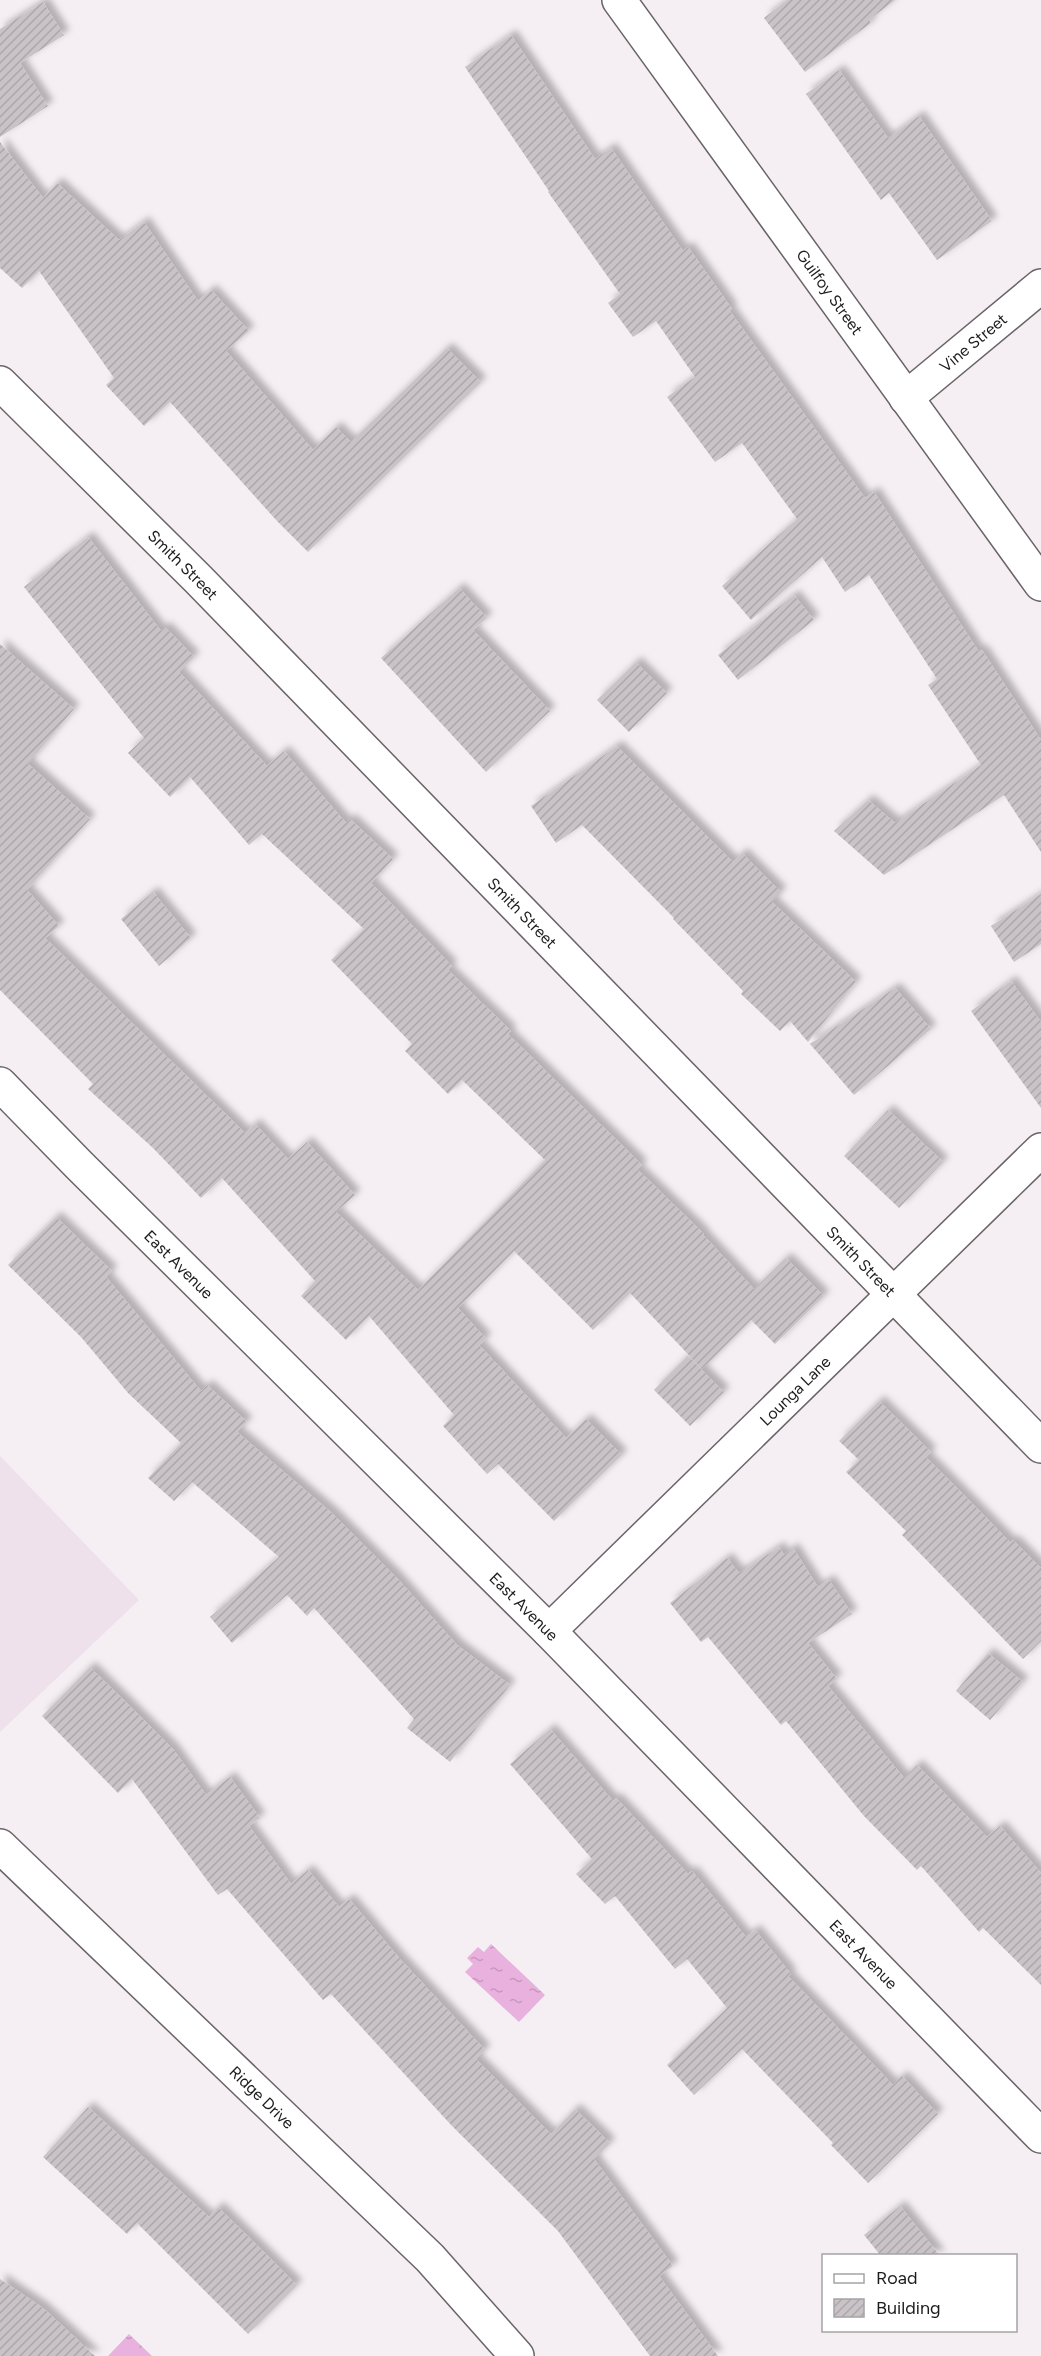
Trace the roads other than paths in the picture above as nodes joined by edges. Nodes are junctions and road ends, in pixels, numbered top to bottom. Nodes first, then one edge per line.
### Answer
1 (618, 1) edge
2 (1041, 286) edge
3 (0, 383) edge
4 (906, 398) junction
5 (1041, 584) edge
6 (0, 1084) edge
7 (1041, 1150) edge
8 (892, 1294) junction
9 (1041, 1446) edge
10 (549, 1631) junction
11 (0, 1846) edge
12 (1041, 2136) edge
13 (517, 2356) edge

1 - 4 street, Guilfoy Street
2 - 4 street, Vine Street
3 - 8 street, Smith Street
4 - 5 street, Guilfoy Street
6 - 10 street, East Avenue
7 - 8 street, Lounga Lane
8 - 9 street, Smith Street
8 - 10 street, Lounga Lane
10 - 12 street, East Avenue
11 - 13 street, Ridge Drive

